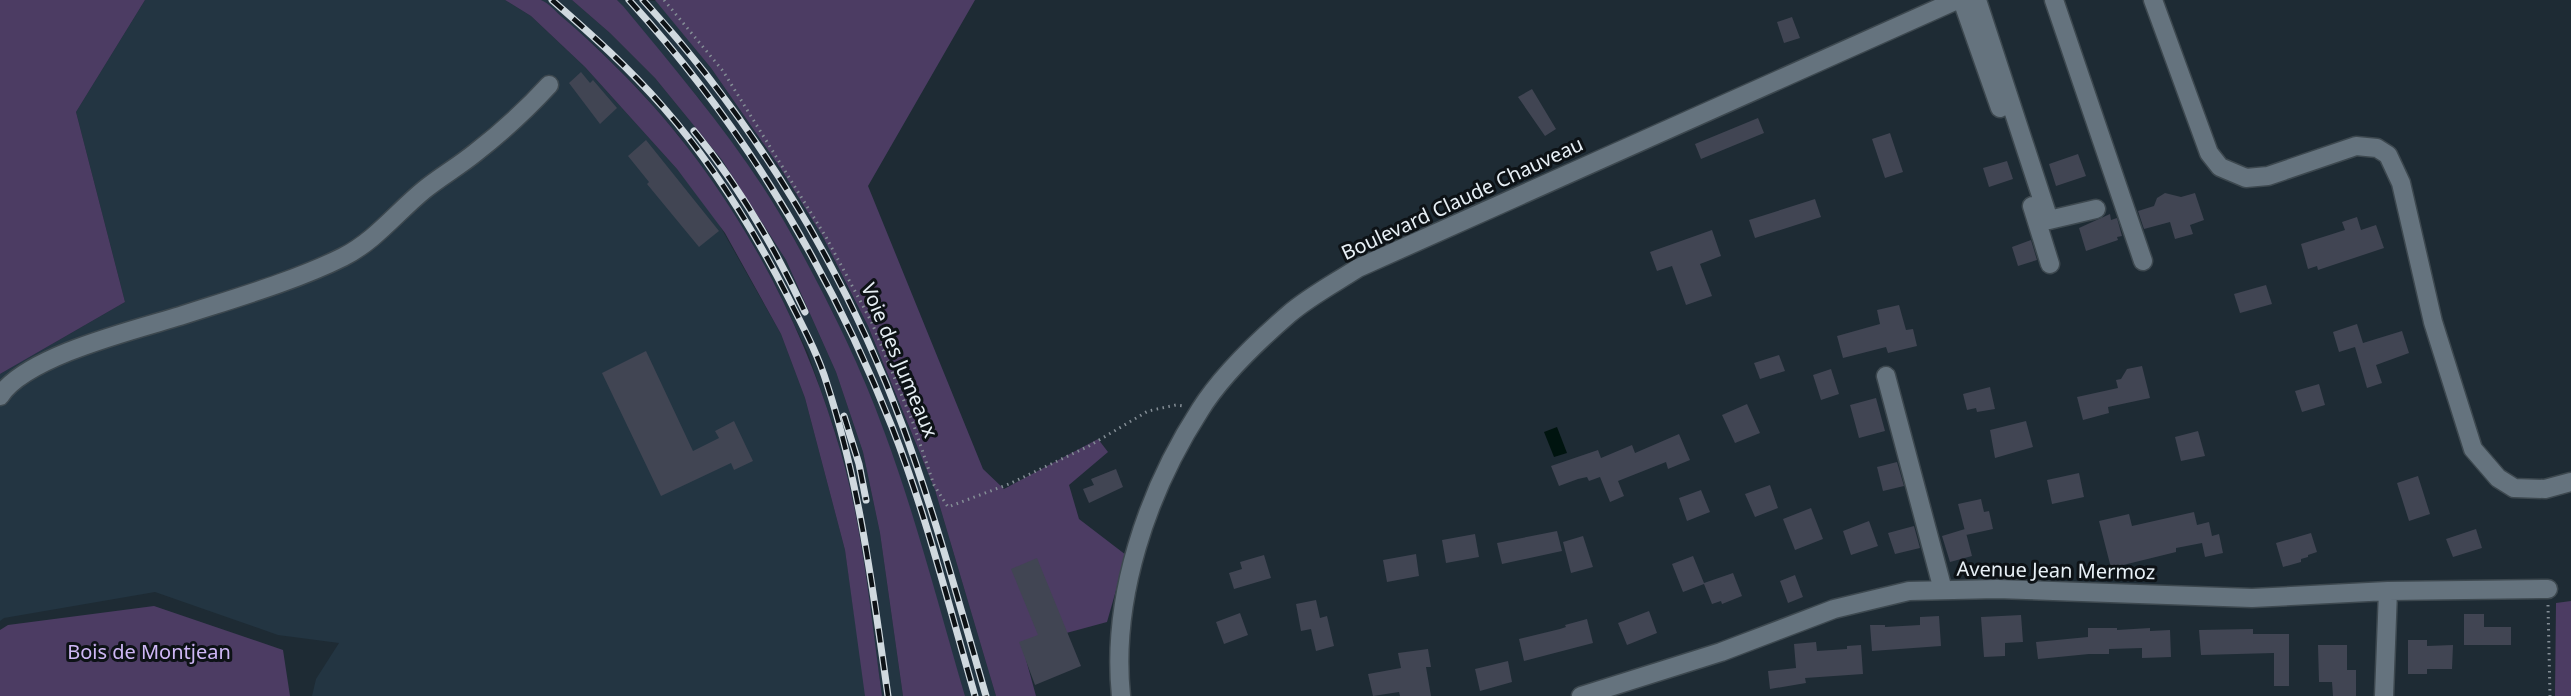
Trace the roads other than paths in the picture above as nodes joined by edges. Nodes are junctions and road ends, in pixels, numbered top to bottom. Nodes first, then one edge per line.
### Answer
1 (1957, 0) edge
2 (1962, 0) edge
3 (1977, 0) edge
4 (2054, 0) edge
5 (2153, 0) edge
6 (549, 85) dead end
7 (2096, 209) dead end
8 (2143, 261) dead end
9 (2050, 264) dead end
10 (1886, 376) dead end
11 (0, 396) edge
12 (2571, 482) edge
13 (2548, 589) road end
14 (1943, 590) junction
15 (2388, 591) junction
16 (1121, 696) edge
17 (1581, 696) edge
18 (2384, 696) edge

1 - 16 street, Boulevard Claude Chauveau
2 - 9 street
3 - 7 street
4 - 8 street
5 - 12 street
6 - 11 street
10 - 14 street
13 - 15 street, Avenue Jean Mermoz
14 - 15 street, Avenue Jean Mermoz
14 - 17 street, Avenue Jean Mermoz
15 - 18 street

